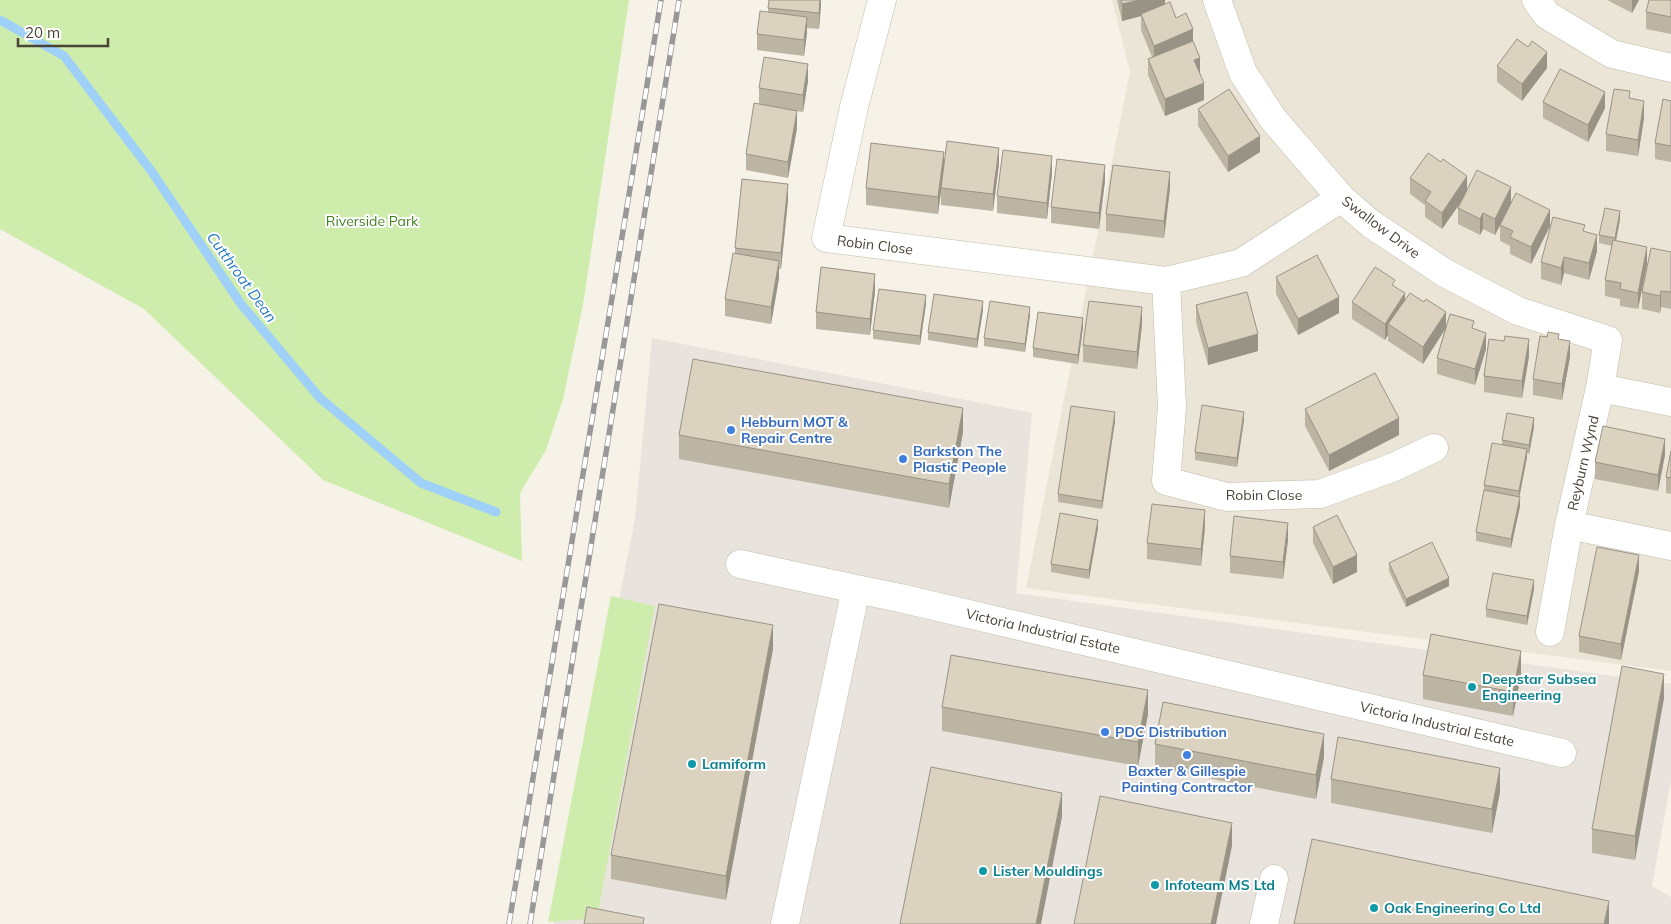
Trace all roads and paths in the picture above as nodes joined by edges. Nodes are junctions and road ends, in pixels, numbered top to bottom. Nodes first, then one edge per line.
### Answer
1 (882, 0) edge
2 (1217, 0) edge
3 (1536, 0) edge
4 (1671, 68) edge
5 (1341, 198) junction
6 (1166, 281) junction
7 (1608, 340) joint
8 (1600, 388) junction
9 (1671, 402) edge
10 (1434, 448) dead end
11 (1569, 525) junction
12 (1671, 546) edge
13 (740, 564) dead end
14 (856, 589) junction
15 (1550, 632) dead end
16 (1562, 753) dead end
17 (1274, 879) dead end
18 (785, 924) edge
19 (1264, 924) edge

1 - 6 street, Robin Close
2 - 5 street, Swallow Drive
3 - 4 street
5 - 6 street, Robin Close
5 - 7 street, Swallow Drive
6 - 10 street, Robin Close
7 - 8 street, Reyburn Wynd
8 - 9 street
8 - 11 street, Reyburn Wynd
11 - 12 street, Reyburn Wynd
11 - 15 street
13 - 14 street, Victoria Industrial Estate
14 - 16 street, Victoria Industrial Estate
14 - 18 street
17 - 19 street

